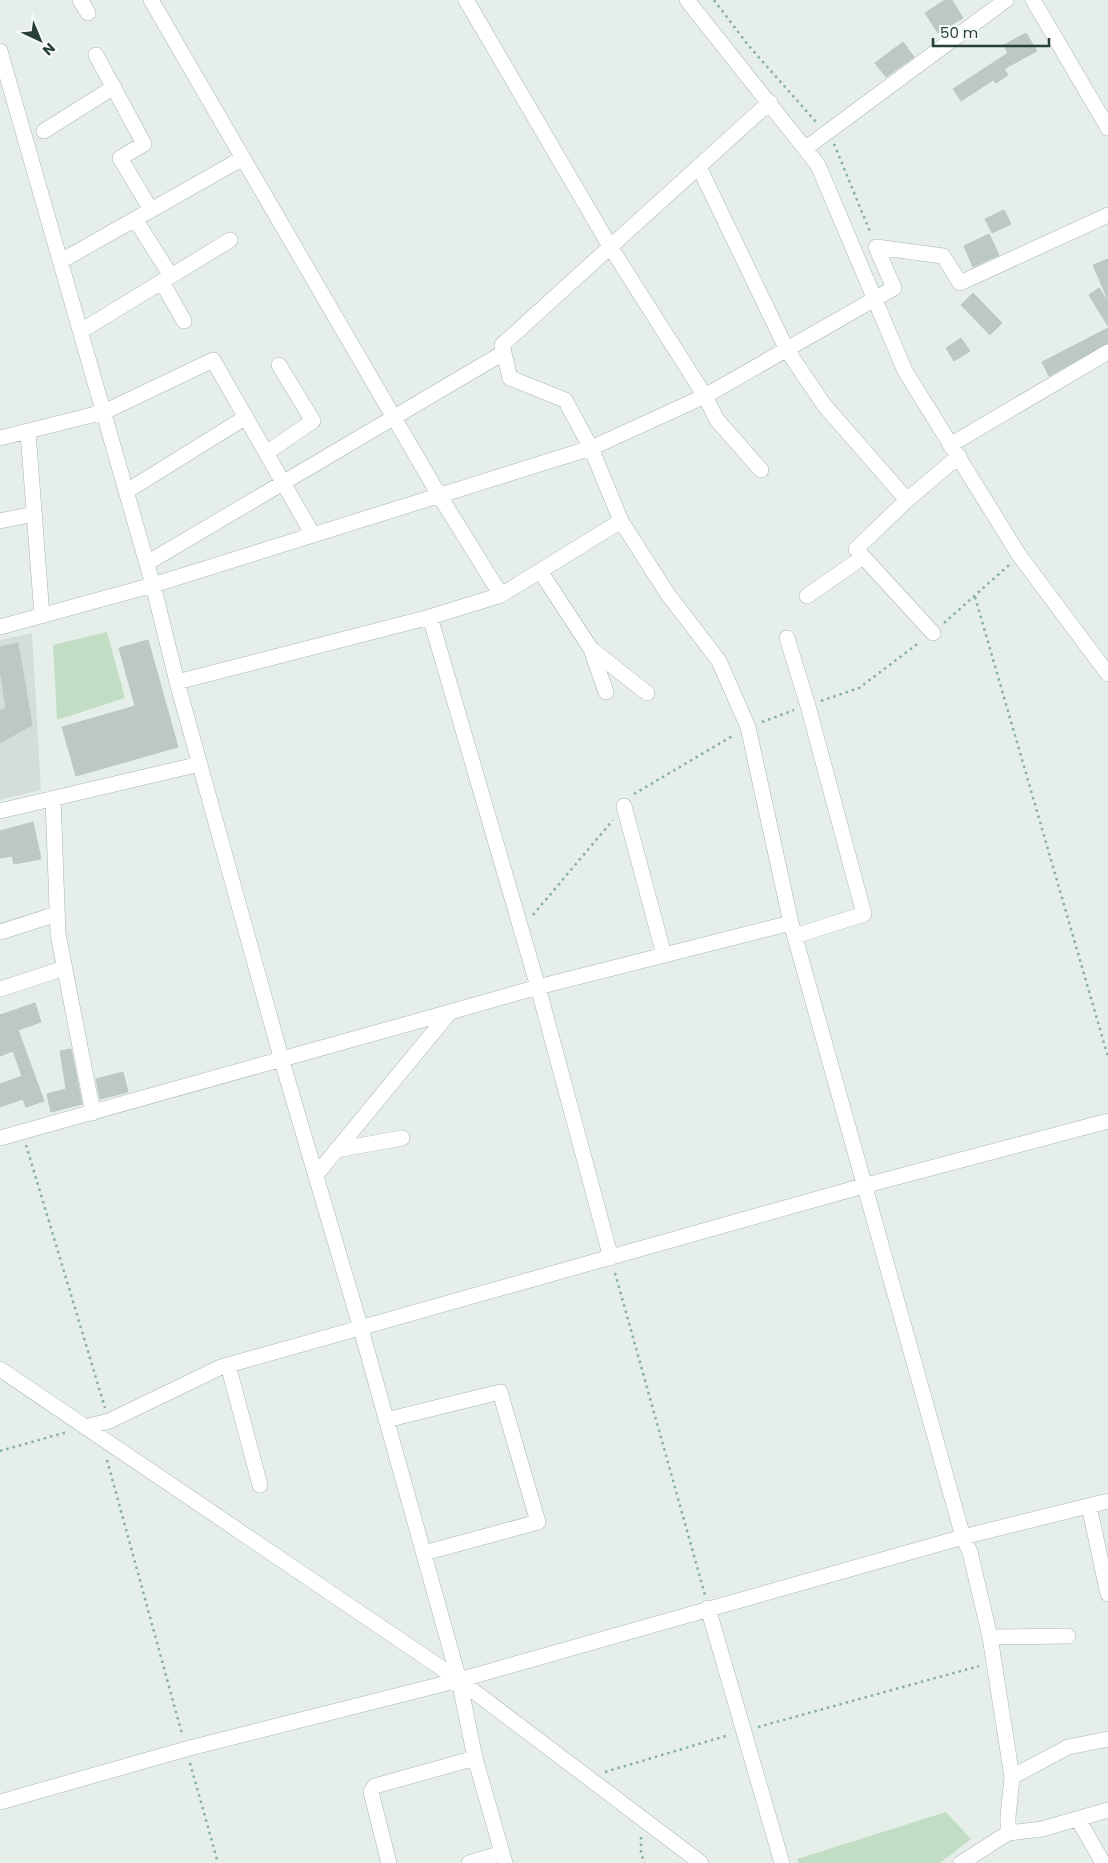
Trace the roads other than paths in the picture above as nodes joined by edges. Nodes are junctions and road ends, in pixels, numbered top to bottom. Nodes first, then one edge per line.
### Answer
1 (80, 0) edge
2 (151, 0) edge
3 (466, 0) edge
4 (687, 0) edge
5 (1006, 0) edge
6 (1033, 0) edge
7 (88, 14) dead end
8 (0, 51) edge
9 (96, 55) dead end
10 (114, 87) junction
11 (770, 102) junction
12 (1108, 128) edge
13 (44, 131) dead end
14 (806, 148) junction
15 (243, 158) junction
16 (699, 167) junction
17 (151, 210) junction
18 (1108, 215) edge
19 (135, 220) junction
20 (230, 240) dead end
21 (611, 248) junction
22 (61, 262) junction
23 (166, 279) junction
24 (875, 300) junction
25 (184, 321) dead end
26 (81, 331) junction
27 (787, 350) junction
28 (1108, 352) edge
29 (503, 353) junction
30 (279, 365) dead end
31 (705, 396) junction
32 (104, 412) junction
33 (393, 416) junction
34 (246, 417) junction
35 (28, 432) junction
36 (0, 438) edge
37 (591, 448) junction
38 (954, 450) junction
39 (266, 453) junction
40 (761, 470) dead end
41 (284, 484) junction
42 (126, 491) junction
43 (439, 495) junction
44 (907, 500) junction
45 (34, 514) junction
46 (0, 521) edge
47 (621, 521) junction
48 (313, 534) junction
49 (863, 557) junction
50 (147, 563) junction
51 (540, 571) junction
52 (153, 584) junction
53 (501, 595) junction
54 (807, 596) dead end
55 (42, 616) junction
56 (430, 617) junction
57 (0, 627) edge
58 (933, 633) road end
59 (787, 638) dead end
60 (592, 649) junction
61 (1106, 665) edge
62 (177, 682) junction
63 (606, 692) dead end
64 (647, 693) dead end
65 (200, 764) junction
66 (53, 798) junction
67 (624, 806) dead end
68 (0, 811) edge
69 (57, 914) junction
70 (793, 930) junction
71 (0, 932) edge
72 (664, 955) junction
73 (65, 968) junction
74 (538, 987) junction
75 (0, 989) edge
76 (450, 1012) junction
77 (282, 1061) junction
78 (94, 1114) junction
79 (1108, 1121) edge
80 (0, 1138) edge
81 (402, 1138) dead end
82 (336, 1150) junction
83 (316, 1175) junction
84 (864, 1186) junction
85 (611, 1258) junction
86 (361, 1329) junction
87 (228, 1365) junction
88 (0, 1369) edge
89 (386, 1420) junction
90 (85, 1427) junction
91 (260, 1485) dead end
92 (1108, 1501) edge
93 (1089, 1506) junction
94 (963, 1537) junction
95 (424, 1553) junction
96 (1108, 1594) edge
97 (708, 1608) junction
98 (1068, 1636) dead end
99 (990, 1637) junction
100 (459, 1680) junction
101 (1108, 1738) edge
102 (475, 1758) junction
103 (1012, 1777) junction
104 (0, 1802) edge
105 (1108, 1810) edge
106 (1078, 1819) junction
107 (1008, 1833) junction
108 (981, 1857) edge
109 (504, 1858) edge
110 (390, 1863) edge
111 (469, 1863) edge
112 (701, 1863) edge
113 (782, 1863) edge
114 (961, 1863) edge
115 (1103, 1863) edge

1 - 7 street
2 - 15 street
3 - 21 street
4 - 11 street
5 - 14 street
6 - 12 street
8 - 22 street
9 - 10 street
10 - 13 street
10 - 17 street
11 - 14 street
11 - 16 street
14 - 24 street
15 - 17 street
15 - 33 street
16 - 21 street
16 - 27 street
17 - 19 street
18 - 24 street
19 - 22 street
19 - 23 street
20 - 23 street
21 - 29 street
21 - 31 street
22 - 26 street
23 - 25 street
23 - 26 street
24 - 27 street
24 - 38 street
26 - 32 street
27 - 31 street
27 - 44 street
28 - 38 street
29 - 33 street
29 - 37 street
30 - 39 street
31 - 37 street
31 - 40 street
32 - 34 street
32 - 35 street
32 - 42 street
33 - 41 street
33 - 43 street
34 - 39 street
34 - 42 street
35 - 36 street
35 - 45 street
37 - 43 street
37 - 47 street
38 - 44 street
38 - 61 street
39 - 41 street
41 - 48 street
41 - 50 street
42 - 50 street
43 - 48 street
43 - 53 street
44 - 49 street
45 - 46 street
45 - 55 street
47 - 51 street
47 - 70 street
48 - 52 street
49 - 54 street
49 - 58 street
50 - 52 street
51 - 53 street
51 - 60 street
52 - 55 street
52 - 62 street
53 - 56 street
55 - 57 street
56 - 62 street
56 - 74 street
59 - 70 street
60 - 63 street
60 - 64 street
62 - 65 street
65 - 66 street
65 - 77 street
66 - 68 street
66 - 69 street
67 - 72 street
69 - 71 street
69 - 73 street
70 - 72 street
70 - 84 street
72 - 74 street
73 - 75 street
73 - 78 street
74 - 76 street
74 - 85 street
76 - 77 street
76 - 82 street
77 - 78 street
77 - 83 street
78 - 80 street
79 - 84 street
81 - 82 street
82 - 83 street
83 - 86 street
84 - 85 street
84 - 94 street
85 - 86 street
86 - 87 street
86 - 89 street
87 - 90 street
87 - 91 street
88 - 90 street
89 - 95 street
89 - 95 street
90 - 100 street
92 - 93 street
93 - 94 street
93 - 96 street
94 - 97 street
94 - 99 street
95 - 100 street
97 - 100 street
97 - 113 street
98 - 99 street
99 - 103 street
100 - 102 street
100 - 104 street
100 - 112 street
101 - 103 street
102 - 109 street
102 - 110 street
103 - 107 street
105 - 106 street
106 - 107 street
106 - 115 street
107 - 108 street
108 - 114 street
109 - 111 street

